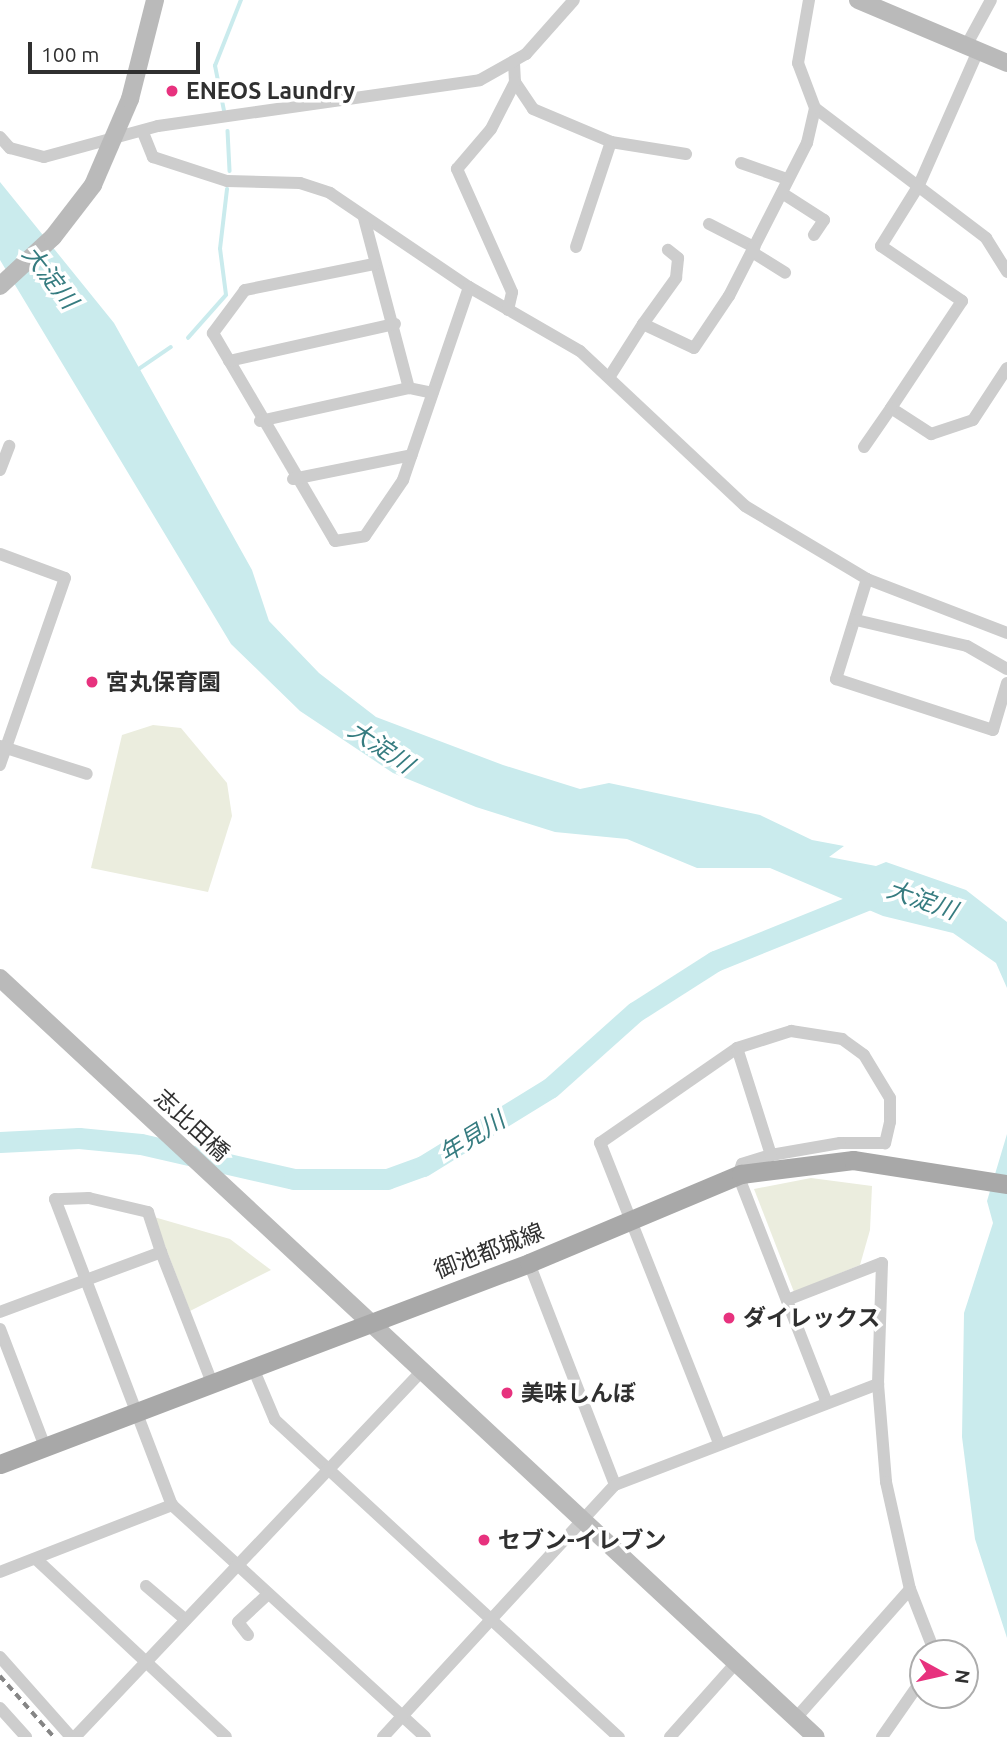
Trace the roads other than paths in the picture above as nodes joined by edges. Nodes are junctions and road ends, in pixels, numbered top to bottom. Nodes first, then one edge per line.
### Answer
1 (155, 0) edge
2 (574, 0) edge
3 (809, 0) edge
4 (858, 0) edge
5 (991, 0) edge
6 (972, 48) junction
7 (514, 63) junction
8 (1007, 63) edge
9 (515, 82) junction
10 (815, 108) junction
11 (118, 134) junction
12 (144, 135) junction
13 (0, 137) edge
14 (611, 142) junction
15 (686, 154) dead end
16 (741, 163) dead end
17 (787, 179) junction
18 (919, 185) junction
19 (782, 193) junction
20 (364, 218) junction
21 (709, 224) dead end
22 (814, 235) dead end
23 (576, 247) dead end
24 (668, 250) dead end
25 (753, 250) junction
26 (374, 264) junction
27 (1007, 272) edge
28 (785, 273) dead end
29 (0, 286) edge
30 (469, 287) junction
31 (508, 310) junction
32 (396, 324) junction
33 (643, 324) junction
34 (229, 361) junction
35 (1007, 369) edge
36 (610, 376) junction
37 (410, 388) junction
38 (432, 393) junction
39 (891, 408) junction
40 (261, 421) junction
41 (9, 446) dead end
42 (864, 447) dead end
43 (412, 455) junction
44 (0, 470) edge
45 (293, 479) junction
46 (0, 554) edge
47 (867, 579) junction
48 (856, 620) junction
49 (1007, 633) edge
50 (1007, 669) edge
51 (1007, 683) edge
52 (3, 747) edge
53 (0, 765) edge
54 (87, 775) dead end
55 (0, 978) edge
56 (737, 1048) junction
57 (771, 1155) junction
58 (738, 1175) junction
59 (1007, 1184) edge
60 (628, 1222) junction
61 (161, 1252) junction
62 (529, 1263) junction
63 (86, 1280) junction
64 (787, 1300) junction
65 (0, 1312) edge
66 (371, 1322) junction
67 (0, 1329) edge
68 (253, 1368) junction
69 (422, 1371) junction
70 (212, 1383) junction
71 (878, 1384) junction
72 (827, 1403) junction
73 (135, 1413) junction
74 (719, 1443) junction
75 (45, 1447) junction
76 (0, 1464) edge
77 (328, 1469) junction
78 (615, 1485) junction
79 (172, 1505) junction
80 (582, 1519) junction
81 (36, 1559) junction
82 (237, 1566) junction
83 (0, 1573) edge
84 (146, 1587) dead end
85 (910, 1589) junction
86 (268, 1594) junction
87 (492, 1619) junction
88 (186, 1620) junction
89 (248, 1635) dead end
90 (929, 1639) edge
91 (0, 1657) edge
92 (736, 1663) junction
93 (144, 1664) junction
94 (909, 1698) edge
95 (0, 1708) edge
96 (402, 1715) junction
97 (796, 1718) junction
98 (26, 1737) edge
99 (73, 1737) edge
100 (226, 1737) edge
101 (383, 1737) edge
102 (425, 1737) edge
103 (619, 1737) edge
104 (670, 1737) edge
105 (816, 1737) edge
106 (882, 1737) edge

1 - 11 street
2 - 7 street
3 - 10 street
4 - 6 street
5 - 6 street
6 - 8 street
6 - 18 street
7 - 9 street
7 - 12 street
9 - 14 street
9 - 31 street
10 - 17 street
10 - 18 street
11 - 12 street
11 - 13 street
11 - 29 street
12 - 20 street
14 - 15 street
14 - 23 street
16 - 17 street
17 - 19 street
18 - 27 street
18 - 39 street
19 - 22 street
19 - 25 street
20 - 26 street
20 - 30 street
21 - 25 street
24 - 33 street
25 - 28 street
25 - 33 street
26 - 32 street
26 - 34 street
30 - 31 street
30 - 38 street
31 - 36 street
32 - 34 street
32 - 37 street
33 - 36 street
34 - 40 street
35 - 39 street
36 - 47 street
37 - 38 street
37 - 40 street
38 - 43 street
39 - 42 street
40 - 45 street
41 - 44 street
43 - 45 street
43 - 45 street
46 - 52 street
47 - 48 street
47 - 49 street
48 - 50 street
48 - 51 street
52 - 53 street
52 - 54 street
55 - 66 street, 志比田橋
56 - 57 street
56 - 57 street
56 - 60 street
57 - 58 street
58 - 59 main road, 御池都城線
58 - 60 main road, 御池都城線
58 - 64 street
60 - 62 main road, 御池都城線
60 - 74 street
61 - 63 street
61 - 63 street
61 - 70 street
62 - 66 main road, 御池都城線
62 - 78 street
63 - 65 street
63 - 73 street
64 - 71 street
64 - 72 street
66 - 68 main road, 御池都城線
66 - 69 street, 志比田橋
67 - 75 street
68 - 70 main road, 御池都城線
68 - 77 street
69 - 77 street
69 - 80 street, 志比田橋
70 - 73 main road, 御池都城線
71 - 72 street
71 - 85 street
72 - 74 street
73 - 75 main road, 御池都城線
73 - 79 street
74 - 78 street
75 - 76 main road, 御池都城線
77 - 82 street
77 - 87 street
78 - 80 street
79 - 81 street
79 - 82 street
80 - 87 street
80 - 92 street, 志比田橋
81 - 83 street
81 - 93 street
82 - 86 street
82 - 88 street
84 - 88 street
85 - 90 street
85 - 97 street
86 - 89 street
86 - 96 street
87 - 96 street
87 - 103 street
88 - 93 street
91 - 99 street
92 - 97 street, 志比田橋
92 - 104 street
93 - 99 street
93 - 100 street
94 - 106 street
95 - 98 street
96 - 101 street
96 - 102 street
97 - 105 street, 志比田橋

